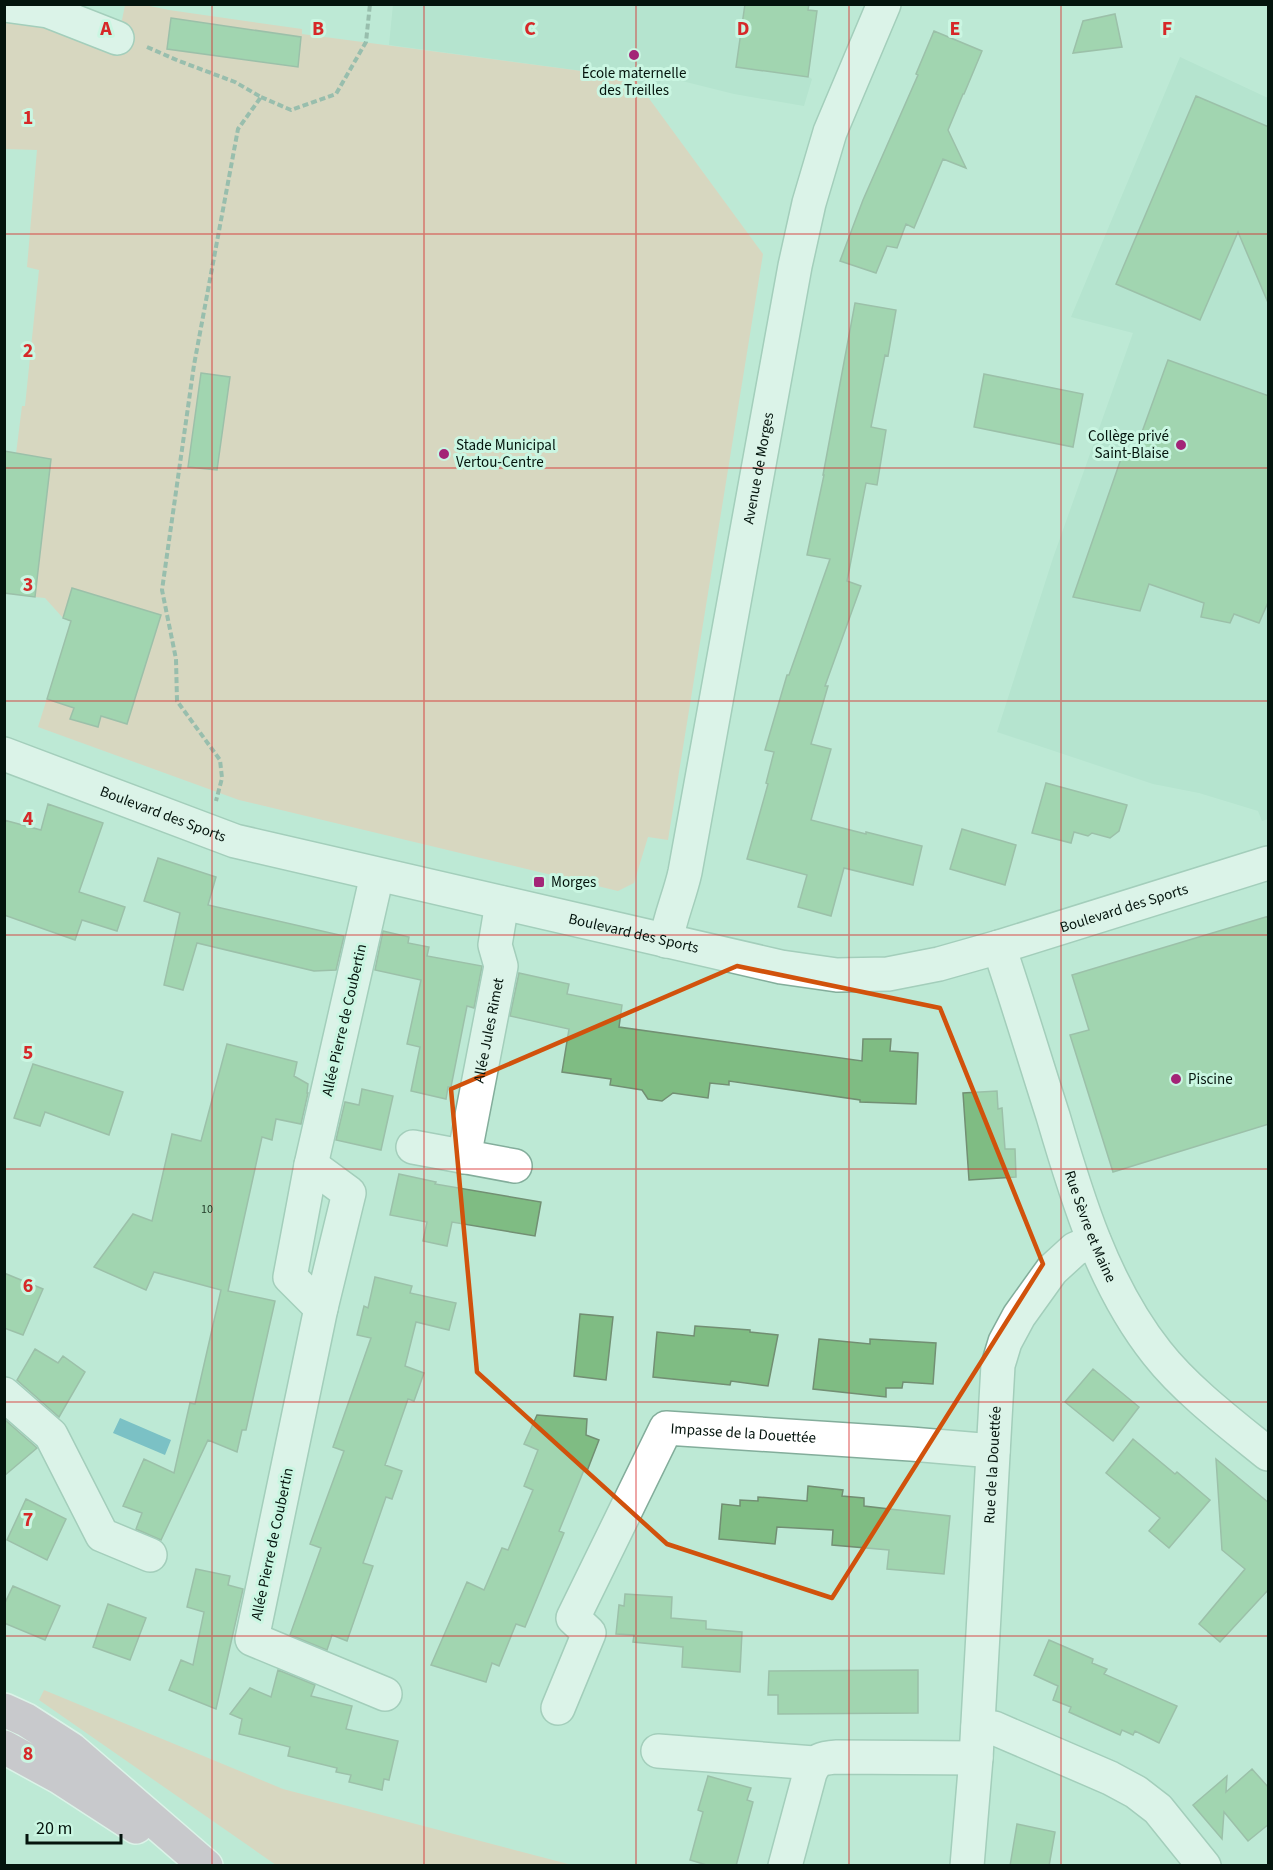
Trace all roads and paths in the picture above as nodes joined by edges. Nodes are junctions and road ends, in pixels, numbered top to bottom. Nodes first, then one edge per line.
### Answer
1 (370, 4) edge
2 (884, 4) edge
3 (4, 5) edge
4 (117, 38) joint
5 (261, 97) junction
6 (4, 754) edge
7 (209, 831) junction
8 (1269, 863) edge
9 (377, 875) junction
10 (502, 903) junction
11 (666, 941) junction
12 (999, 947) junction
13 (413, 1147) dead end
14 (464, 1157) junction
15 (515, 1166) dead end
16 (1094, 1241) junction
17 (4, 1394) edge
18 (993, 1451) junction
19 (1269, 1454) edge
20 (150, 1555) dead end
21 (385, 1694) dead end
22 (558, 1708) dead end
23 (4, 1710) edge
24 (977, 1742) junction
25 (4, 1747) edge
26 (658, 1751) dead end
27 (814, 1763) junction
28 (195, 1866) edge
29 (206, 1866) edge
30 (785, 1866) edge
31 (967, 1866) edge
32 (1204, 1866) edge

1 - 5 path
2 - 11 street, Avenue de Morges
3 - 4 street
4 - 5 path
5 - 7 path
6 - 7 street, Boulevard des Sports
7 - 9 street, Boulevard des Sports
8 - 12 street, Boulevard des Sports
9 - 10 street, Boulevard des Sports
9 - 21 street, Allée Pierre de Coubertin
10 - 11 street, Boulevard des Sports
10 - 14 street, Allée Jules Rimet
11 - 12 street, Boulevard des Sports
12 - 16 street, Rue Sèvre et Maine
13 - 14 street
14 - 15 street
16 - 18 street, Rue de la Douettée
16 - 19 street, Rue Sèvre et Maine
17 - 20 street
18 - 22 street, Impasse de la Douettée
18 - 24 street, Rue de la Douettée
23 - 29 main road
24 - 27 street
24 - 31 street, Rue de la Douettée
24 - 32 street
25 - 28 main road
26 - 27 street
27 - 30 street

